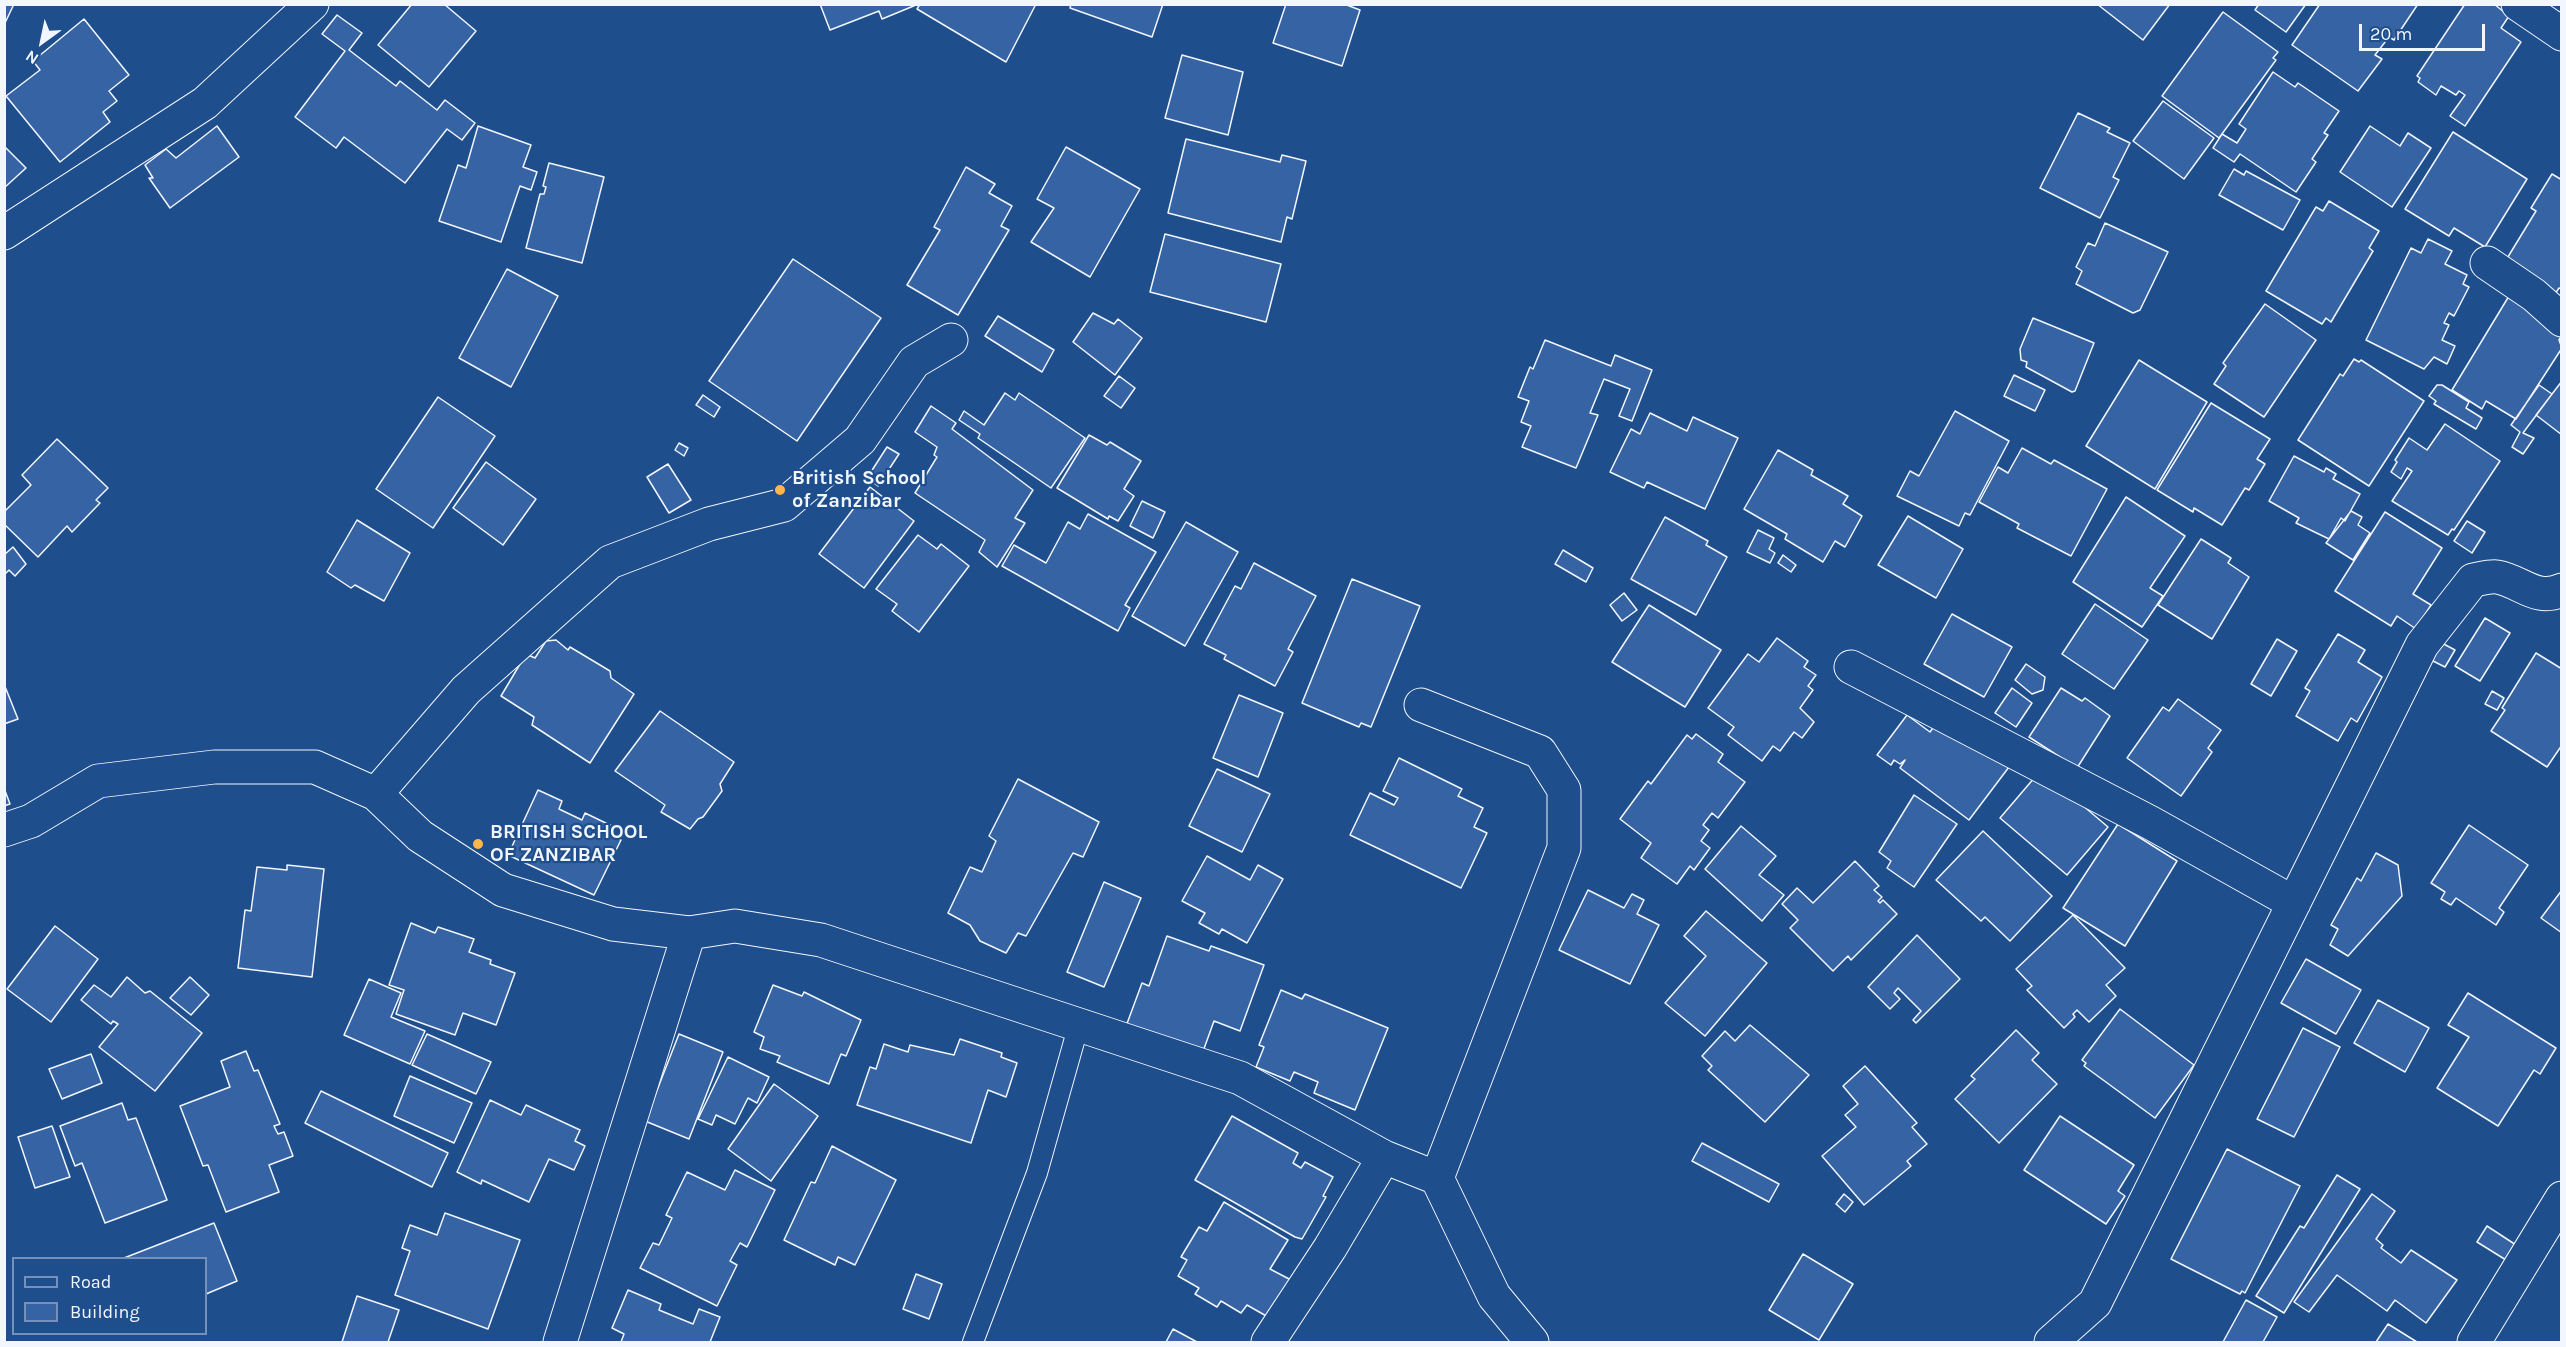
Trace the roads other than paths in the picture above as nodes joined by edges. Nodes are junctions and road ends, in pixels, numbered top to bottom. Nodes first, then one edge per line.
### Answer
1 (312, 4) edge
2 (2518, 4) edge
3 (2562, 34) edge
4 (4, 233) edge
5 (2487, 262) dead end
6 (2562, 320) edge
7 (951, 340) dead end
8 (2562, 590) edge
9 (1851, 668) dead end
10 (1421, 705) dead end
11 (376, 794) junction
12 (4, 830) edge
13 (2294, 903) junction
14 (689, 933) junction
15 (1079, 1024) junction
16 (1384, 1157) junction
17 (1437, 1178) junction
18 (2562, 1198) edge
19 (560, 1342) edge
20 (973, 1342) edge
21 (1268, 1342) edge
22 (1532, 1342) edge
23 (2051, 1342) edge
24 (2474, 1342) edge

1 - 4 street
2 - 3 street
5 - 6 street
7 - 11 street
8 - 13 street
9 - 13 street
10 - 17 street
11 - 12 street
11 - 14 street
13 - 23 street
14 - 15 street
14 - 19 street
15 - 16 street
15 - 20 lane
16 - 17 street
16 - 21 street
17 - 22 street
18 - 24 street

